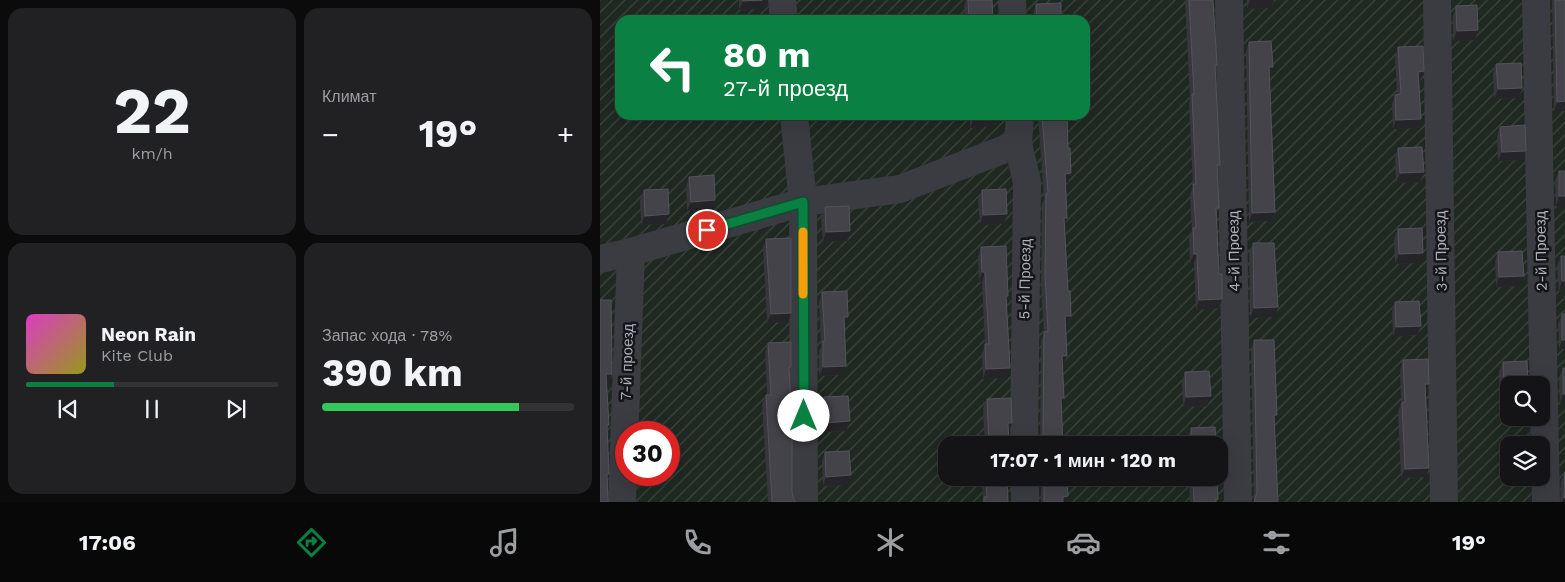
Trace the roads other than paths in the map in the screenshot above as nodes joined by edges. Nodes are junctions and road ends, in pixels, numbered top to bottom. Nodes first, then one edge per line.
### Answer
1 (782, 0) edge
2 (1012, 0) edge
3 (1229, 0) edge
4 (1437, 0) edge
5 (1536, 0) edge
6 (784, 15) edge
7 (1014, 15) edge
8 (795, 120) edge
9 (1020, 120) edge
10 (1018, 144) junction
11 (803, 202) junction
12 (631, 252) junction
13 (600, 259) edge
14 (1024, 436) edge
15 (1024, 486) edge
16 (622, 502) edge
17 (804, 502) edge
18 (1025, 502) edge
19 (1238, 502) edge
20 (1444, 502) edge
21 (1546, 502) edge

1 - 6 street
2 - 7 street
3 - 19 street, 4-й Проезд
4 - 20 street, 3-й Проезд
5 - 21 street, 2-й Проезд
8 - 11 street
9 - 10 street, 5-й Проезд
10 - 11 street
10 - 14 street, 5-й Проезд
11 - 12 street
11 - 17 street
12 - 13 street
12 - 16 street, 7-й проезд
15 - 18 street

